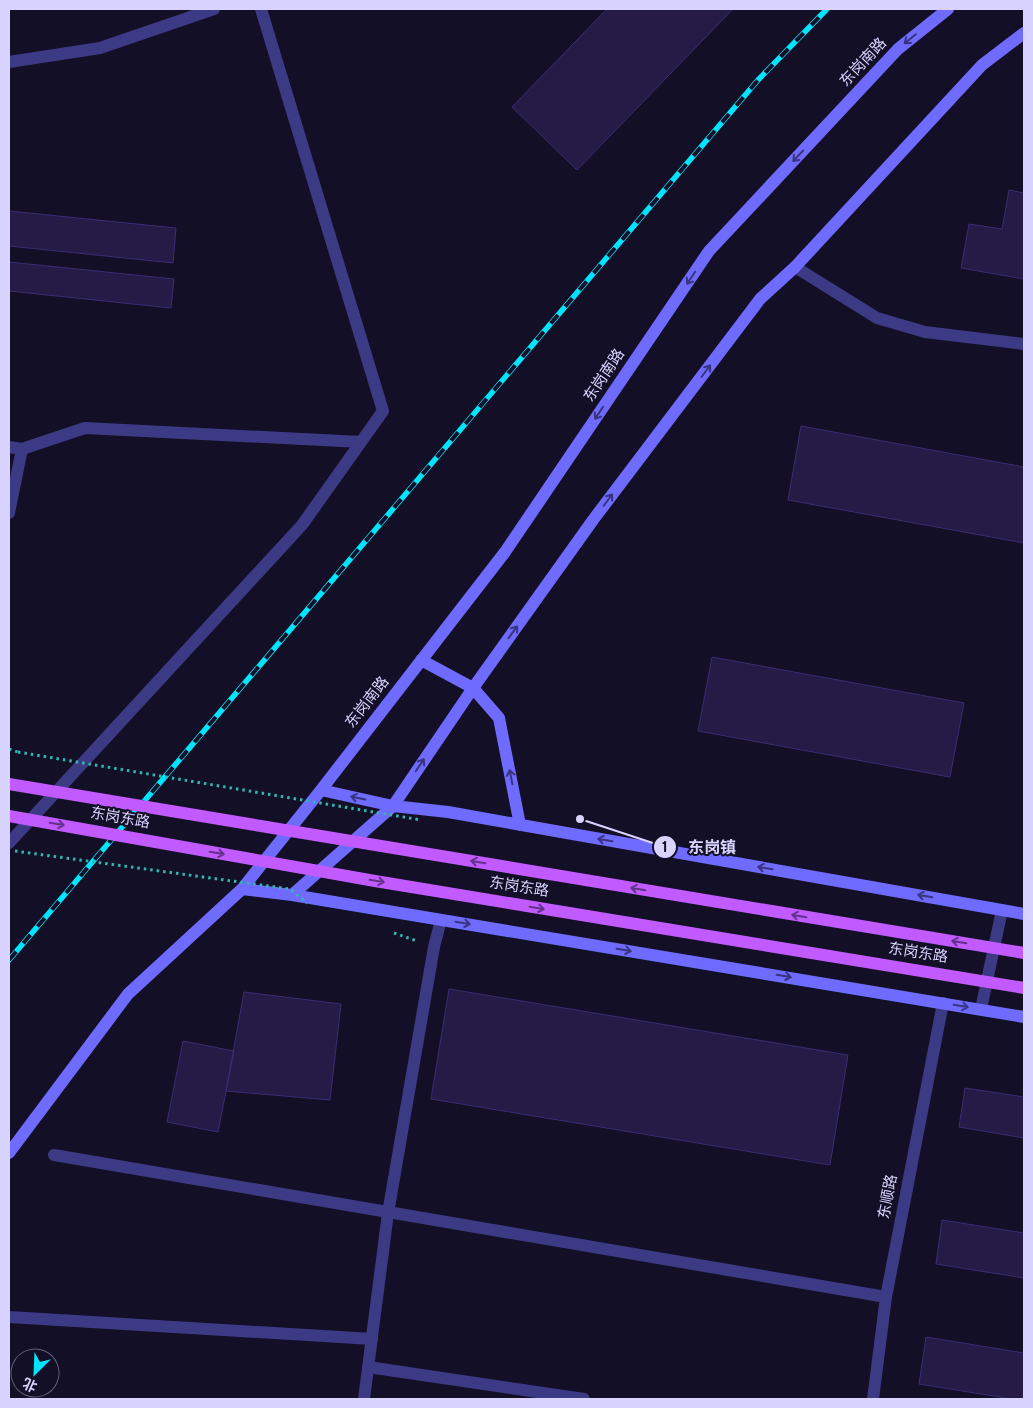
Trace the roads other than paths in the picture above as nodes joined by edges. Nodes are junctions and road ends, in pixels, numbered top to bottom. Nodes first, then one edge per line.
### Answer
1 (214, 9) edge
2 (261, 9) edge
3 (948, 9) edge
4 (1024, 33) edge
5 (9, 62) edge
6 (795, 267) junction
7 (1024, 344) edge
8 (361, 442) junction
9 (9, 447) edge
10 (22, 449) junction
11 (9, 514) edge
12 (421, 660) junction
13 (473, 688) junction
14 (9, 784) edge
15 (320, 790) junction
16 (393, 806) junction
17 (9, 816) edge
18 (520, 825) junction
19 (12, 847) edge
20 (242, 889) junction
21 (292, 895) junction
22 (1002, 910) junction
23 (1024, 914) edge
24 (441, 920) junction
25 (1024, 953) edge
26 (1024, 988) edge
27 (943, 1003) junction
28 (980, 1009) junction
29 (1024, 1017) edge
30 (9, 1153) edge
31 (54, 1155) dead end
32 (388, 1213) junction
33 (886, 1297) junction
34 (9, 1317) edge
35 (372, 1339) junction
36 (368, 1367) junction
37 (364, 1399) edge
38 (584, 1399) edge
39 (874, 1399) edge

1 - 5 street
2 - 8 street
3 -> 12 street, 东岗南路
4 - 6 street
6 - 7 street
13 -> 6 street
8 - 10 street
8 - 19 street
9 - 10 street
10 - 11 street
12 - 13 street
12 - 15 street, 东岗南路
16 -> 13 street
18 -> 13 street
25 -> 14 main road, 东岗东路, bridge
16 -> 15 street
15 - 20 street, 东岗南路
16 - 18 street
16 - 21 street
17 -> 26 main road, 东岗东路, bridge
22 -> 18 street
20 - 21 street
20 - 30 street, 东岗南路
21 - 24 street
22 - 23 street
22 - 28 street
24 -> 27 street
24 - 32 street
27 -> 28 street
27 - 33 street, 东顺路
28 - 29 street
31 - 32 street
32 - 33 street
32 - 35 street
33 - 39 street, 东顺路
34 - 35 street
35 - 36 street
36 - 37 street
36 - 38 street

